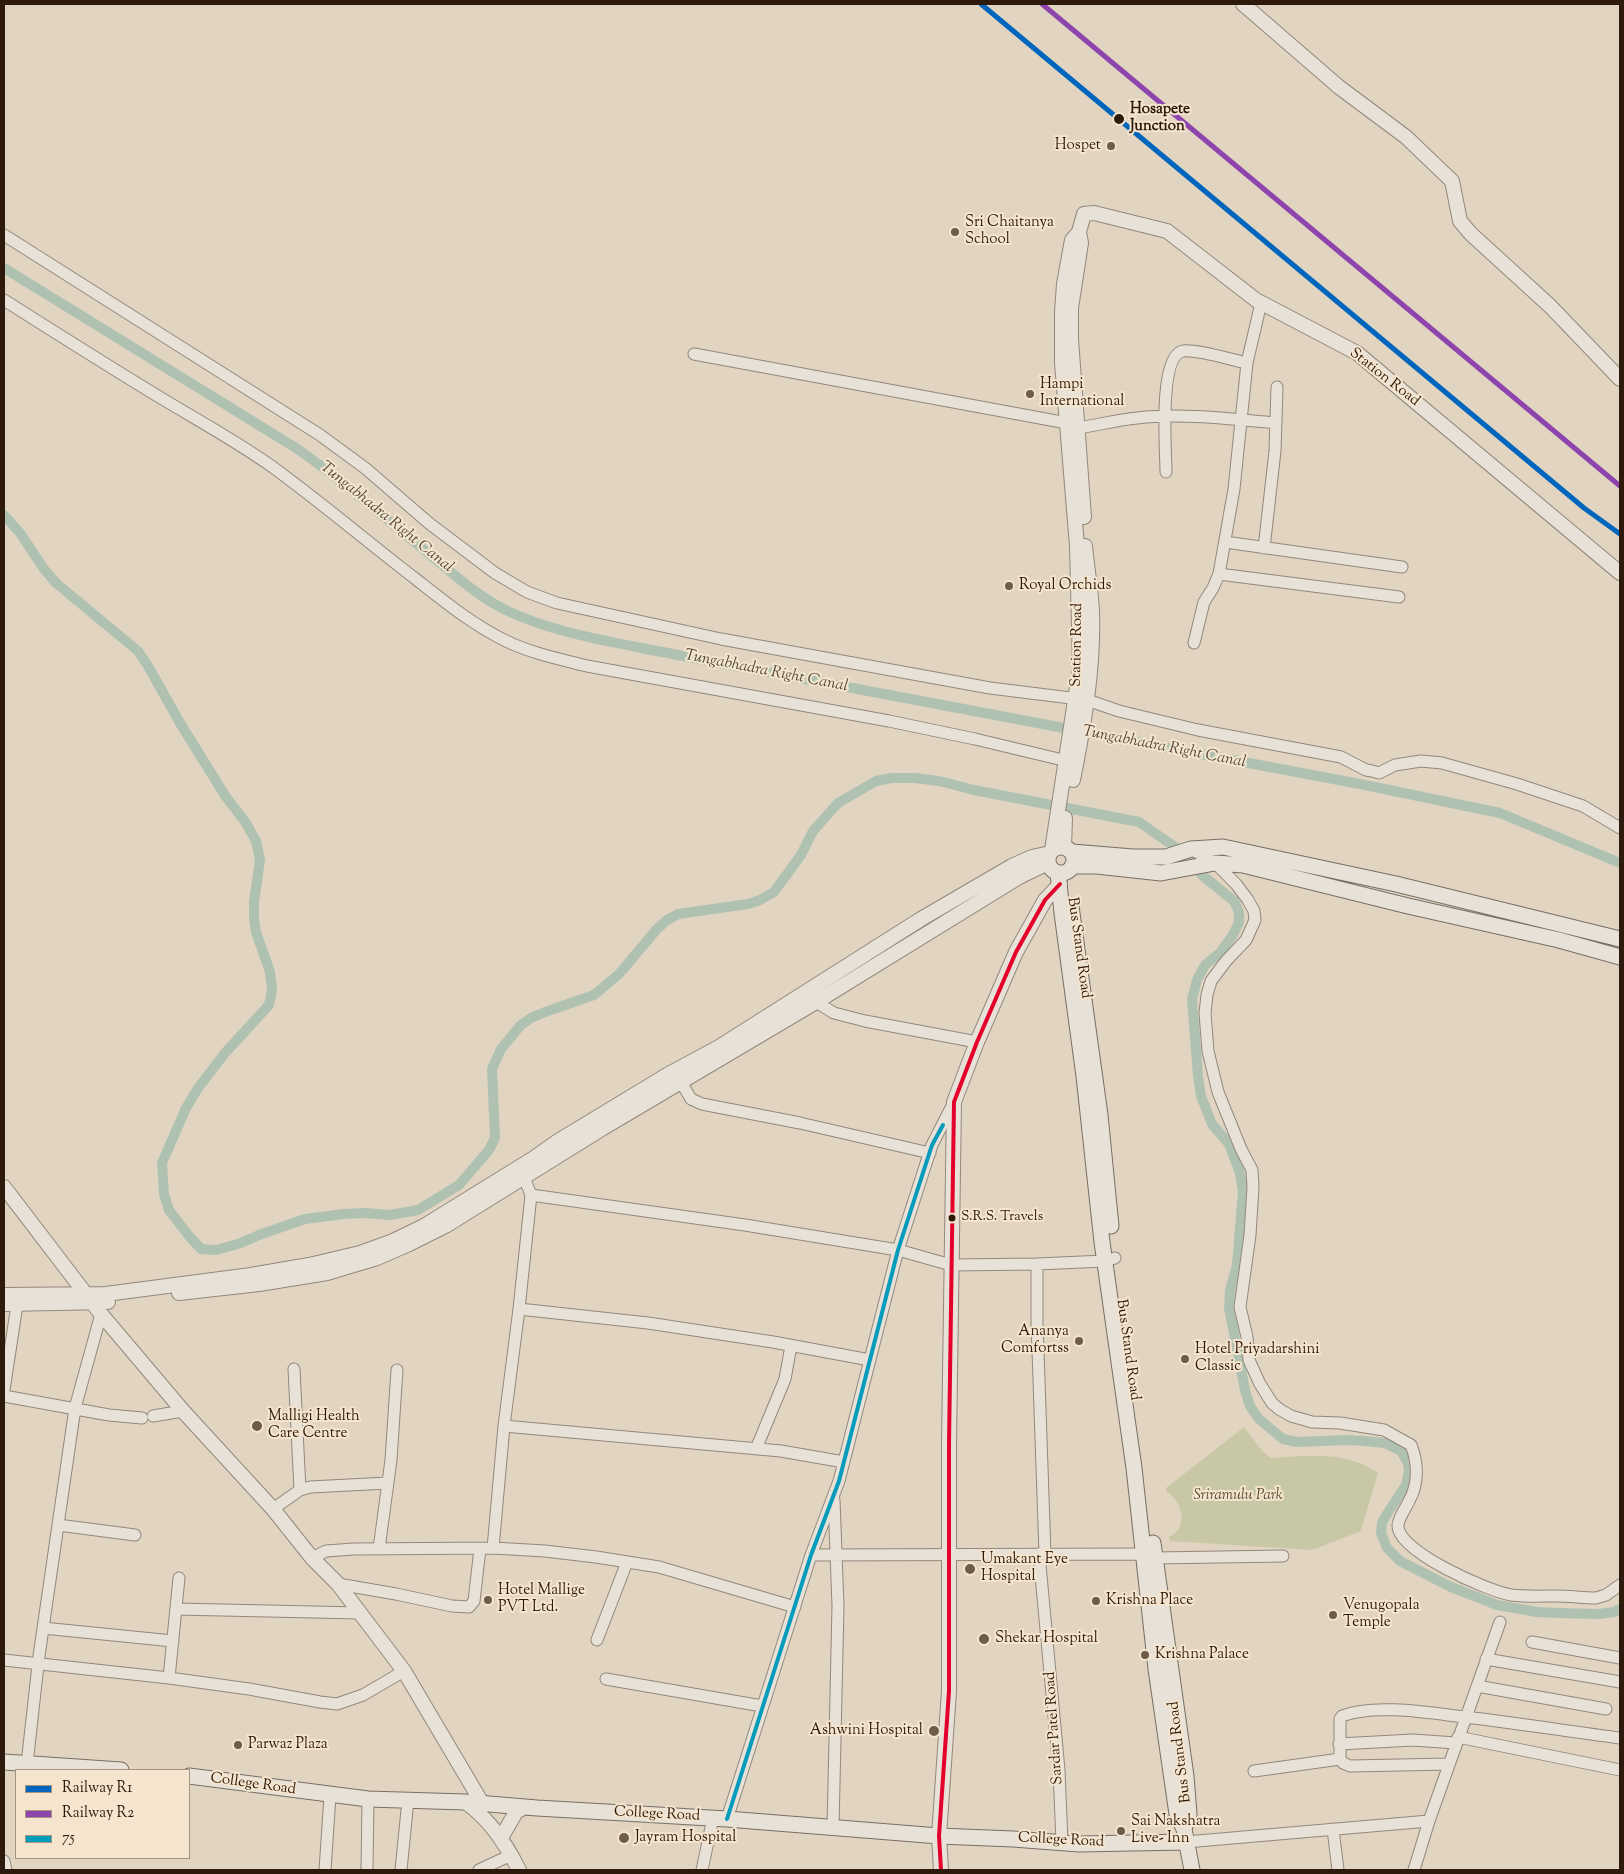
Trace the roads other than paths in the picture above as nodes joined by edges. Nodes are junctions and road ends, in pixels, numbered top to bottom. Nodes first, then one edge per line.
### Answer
1 (1243, 4) edge
2 (4, 235) edge
3 (4, 300) edge
4 (1260, 303) junction
5 (694, 354) dead end
6 (1247, 362) junction
7 (1620, 379) edge
8 (1277, 387) dead end
9 (1165, 416) junction
10 (1242, 420) junction
11 (1276, 423) junction
12 (1071, 427) junction
13 (1166, 472) dead end
14 (1225, 542) junction
15 (1264, 548) junction
16 (1402, 566) dead end
17 (1620, 573) edge
18 (1219, 574) junction
19 (1399, 597) dead end
20 (1194, 642) dead end
21 (1081, 702) junction
22 (1071, 756) junction
23 (1620, 828) edge
24 (1189, 850) junction
25 (1060, 862) junction
26 (1210, 864) junction
27 (1620, 939) edge
28 (1620, 957) edge
29 (816, 1002) junction
30 (977, 1042) junction
31 (681, 1082) junction
32 (954, 1102) junction
33 (930, 1153) junction
34 (524, 1177) junction
35 (4, 1186) edge
36 (531, 1195) junction
37 (898, 1250) junction
38 (1110, 1259) junction
39 (1037, 1264) junction
40 (951, 1265) junction
41 (4, 1295) edge
42 (10, 1304) edge
43 (94, 1304) junction
44 (519, 1309) junction
45 (791, 1346) junction
46 (870, 1360) junction
47 (294, 1369) dead end
48 (397, 1370) dead end
49 (4, 1390) edge
50 (4, 1396) edge
51 (75, 1408) junction
52 (183, 1411) junction
53 (504, 1426) junction
54 (756, 1449) junction
55 (844, 1462) junction
56 (388, 1483) junction
57 (300, 1490) junction
58 (834, 1494) junction
59 (273, 1509) junction
60 (58, 1525) junction
61 (135, 1536) dead end
62 (379, 1548) junction
63 (493, 1548) junction
64 (480, 1549) junction
65 (949, 1553) junction
66 (836, 1554) junction
67 (1042, 1554) junction
68 (811, 1555) junction
69 (1150, 1556) junction
70 (1283, 1556) dead end
71 (312, 1558) junction
72 (627, 1562) junction
73 (179, 1578) dead end
74 (338, 1584) junction
75 (1620, 1585) edge
76 (795, 1607) junction
77 (176, 1609) junction
78 (360, 1613) junction
79 (1500, 1622) dead end
80 (43, 1628) junction
81 (597, 1640) dead end
82 (173, 1641) junction
83 (1532, 1642) dead end
84 (1620, 1658) edge
85 (1486, 1659) junction
86 (4, 1660) edge
87 (38, 1664) junction
88 (404, 1671) junction
89 (169, 1678) junction
90 (606, 1679) dead end
91 (1620, 1682) edge
92 (1476, 1686) junction
93 (762, 1706) junction
94 (1606, 1709) dead end
95 (1466, 1717) junction
96 (1620, 1738) edge
97 (1458, 1740) junction
98 (1339, 1744) junction
99 (1340, 1759) junction
100 (4, 1762) edge
101 (28, 1764) junction
102 (1449, 1764) junction
103 (106, 1769) edge
104 (1620, 1770) edge
105 (1254, 1771) dead end
106 (190, 1776) edge
107 (330, 1796) junction
108 (368, 1799) junction
109 (408, 1800) junction
110 (465, 1802) junction
111 (482, 1803) junction
112 (525, 1807) junction
113 (720, 1819) junction
114 (1429, 1821) junction
115 (833, 1828) junction
116 (1333, 1830) junction
117 (1185, 1835) junction
118 (939, 1836) junction
119 (501, 1838) junction
120 (1062, 1843) junction
121 (511, 1855) junction
122 (4, 1861) edge
123 (6, 1870) edge
124 (325, 1870) edge
125 (367, 1870) edge
126 (401, 1870) edge
127 (478, 1870) edge
128 (519, 1870) edge
129 (702, 1870) edge
130 (941, 1870) edge
131 (1192, 1870) edge
132 (1338, 1870) edge
133 (1414, 1870) edge

1 - 7 street
2 - 21 street
3 - 22 street
4 - 6 street
4 - 12 street, Station Road
4 - 17 street, Station Road
5 - 12 street
6 - 9 street
6 - 10 street
8 - 11 street
9 - 10 street
9 - 12 street
9 - 13 street
10 - 11 street
10 - 14 street
11 - 15 street
12 - 21 street, Station Road
14 - 15 street
14 - 18 street
15 - 16 street
18 - 19 street
18 - 20 street
21 - 22 street
21 - 23 street
22 - 25 street
24 - 25 main road
24 - 26 street
24 - 27 main road
25 - 26 main road
25 - 29 street
25 - 30 street
25 - 38 main road, Bus Stand Road
25 - 43 street
26 - 28 main road
26 - 75 street
29 - 30 street
29 - 31 street
30 - 32 street
31 - 33 street
31 - 34 street
32 - 33 street
32 - 40 street
33 - 37 street
34 - 36 street
34 - 43 street
35 - 43 street
36 - 37 street
36 - 44 street
37 - 40 street
37 - 46 street
38 - 39 street
38 - 69 main road, Bus Stand Road
39 - 40 street
39 - 67 street, Sardar Patel Road
40 - 65 street
41 - 43 street
42 - 43 street
42 - 49 street
43 - 51 street
43 - 52 street
44 - 45 street
44 - 53 street
45 - 46 street
45 - 54 street
46 - 55 street
47 - 57 street
48 - 56 street
50 - 51 street
51 - 52 street
51 - 60 street
52 - 59 street
53 - 54 street
53 - 63 street
54 - 55 street
55 - 58 street
56 - 57 street
56 - 62 street
57 - 59 street
58 - 66 street
58 - 68 street
59 - 71 street
60 - 61 street
60 - 80 street
62 - 64 street
62 - 71 street
63 - 64 street
63 - 72 street
64 - 74 street
65 - 66 street
65 - 67 street
65 - 118 street
66 - 68 street
66 - 115 street
67 - 69 street
67 - 120 street, Sardar Patel Road
68 - 76 street
69 - 70 street
69 - 117 main road, Bus Stand Road
71 - 74 street
72 - 76 street
72 - 81 street
73 - 77 street
74 - 78 street
76 - 93 street
77 - 78 street
77 - 82 street
78 - 88 street
79 - 85 street
80 - 82 street
80 - 87 street
82 - 89 street
83 - 84 street
85 - 91 street
85 - 92 street
86 - 87 street
87 - 89 street
87 - 101 street
88 - 89 street
88 - 111 street
90 - 93 street
92 - 94 street
92 - 95 street
93 - 113 street
95 - 96 street
95 - 97 street
95 - 98 street
97 - 98 street
97 - 102 street
97 - 104 street
98 - 99 street
99 - 102 street
99 - 105 street
100 - 101 main road
101 - 103 main road
102 - 114 street
106 - 107 main road, College Road
107 - 108 main road, College Road
107 - 124 street
108 - 109 main road, College Road
108 - 125 street
109 - 110 main road, College Road
109 - 126 street
110 - 111 main road, College Road
110 - 119 street
111 - 112 main road, College Road
112 - 113 main road, College Road
112 - 119 street
113 - 115 main road, College Road
113 - 129 street
114 - 116 street
114 - 133 street
115 - 118 main road, College Road
116 - 117 street
116 - 132 street
117 - 120 main road, College Road
117 - 131 main road, Bus Stand Road
118 - 120 main road, College Road
118 - 130 street
119 - 121 street
121 - 127 street
121 - 128 street
122 - 123 street

